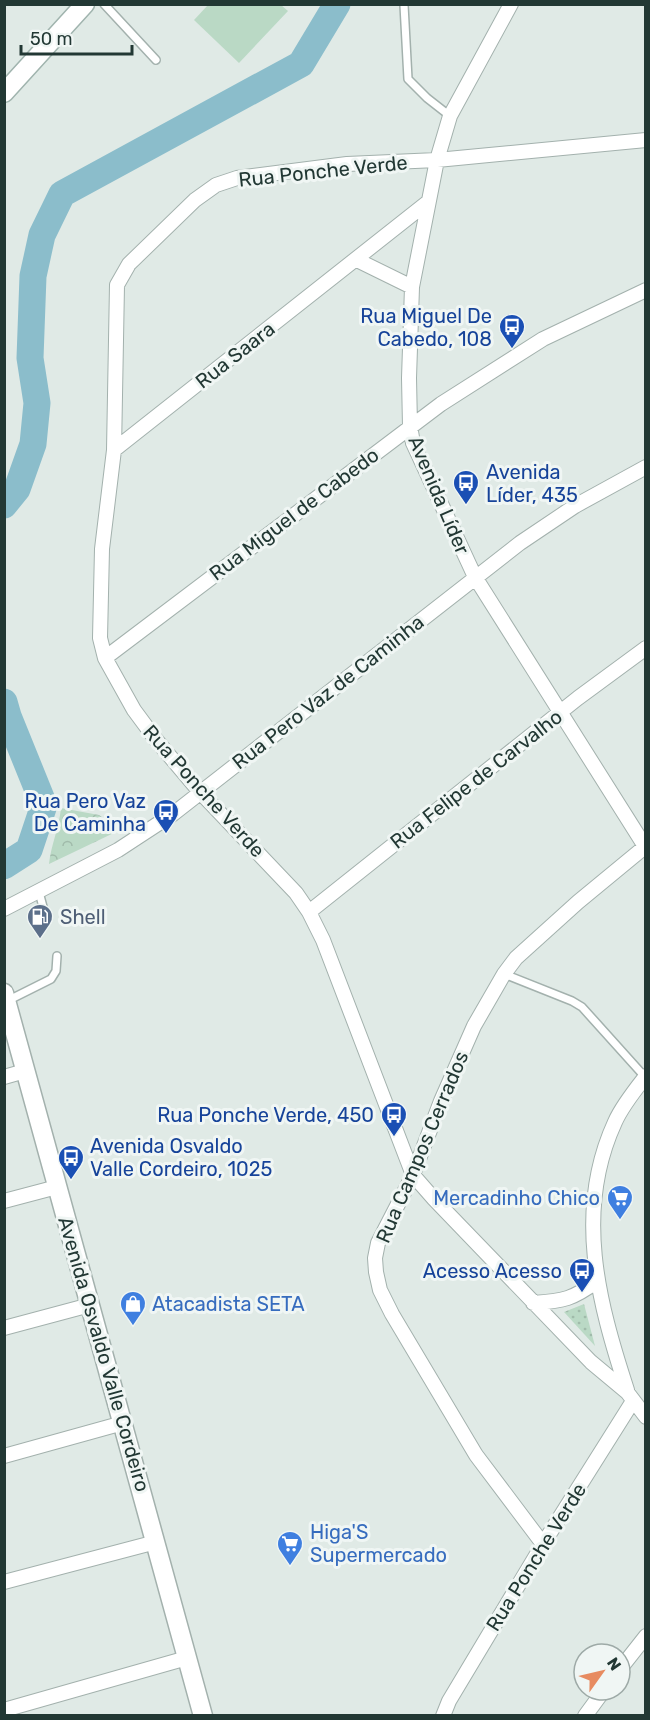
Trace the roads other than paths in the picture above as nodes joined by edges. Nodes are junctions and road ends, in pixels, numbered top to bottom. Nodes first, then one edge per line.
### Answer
1 (85, 4) edge
2 (104, 4) edge
3 (511, 4) edge
4 (404, 5) edge
5 (156, 60) dead end
6 (4, 93) edge
7 (450, 116) junction
8 (645, 140) edge
9 (437, 160) junction
10 (428, 202) junction
11 (357, 260) junction
12 (412, 287) junction
13 (645, 290) edge
14 (410, 426) junction
15 (114, 450) junction
16 (645, 467) edge
17 (476, 577) junction
18 (645, 648) edge
19 (105, 658) junction
20 (560, 713) junction
21 (200, 792) junction
22 (645, 847) edge
23 (39, 892) junction
24 (4, 909) edge
25 (309, 912) junction
26 (46, 918) dead end
27 (57, 956) dead end
28 (504, 974) junction
29 (6, 997) edge
30 (26, 1071) junction
31 (645, 1076) edge
32 (4, 1077) edge
33 (413, 1175) junction
34 (57, 1187) junction
35 (4, 1201) edge
36 (597, 1281) junction
37 (533, 1303) junction
38 (90, 1305) junction
39 (4, 1328) edge
40 (630, 1397) junction
41 (645, 1417) edge
42 (123, 1423) junction
43 (4, 1456) edge
44 (156, 1542) junction
45 (543, 1544) junction
46 (4, 1582) edge
47 (645, 1636) edge
48 (632, 1653) edge
49 (187, 1658) junction
50 (595, 1702) edge
51 (4, 1710) edge
52 (203, 1716) edge
53 (443, 1716) edge
54 (585, 1716) edge

1 - 6 street
2 - 5 lane
3 - 7 street, Avenida Líder
4 - 7 lane
7 - 9 street, Avenida Líder
8 - 9 street, Rua Ponche Verde
9 - 10 street, Avenida Líder
9 - 15 street, Rua Ponche Verde
10 - 11 street, Rua Saara
10 - 12 street, Avenida Líder
11 - 12 street
11 - 15 street, Rua Saara
12 - 14 street, Avenida Líder
13 - 14 street, Rua Miguel de Cabedo
14 - 17 street, Avenida Líder
14 - 19 street, Rua Miguel de Cabedo
15 - 19 street, Rua Ponche Verde
16 - 17 street, Rua Pero Vaz de Caminha
17 - 20 street, Avenida Líder
17 - 21 street, Rua Pero Vaz de Caminha
18 - 20 street, Rua Felipe de Carvalho
19 - 21 street, Rua Ponche Verde
20 - 22 street, Avenida Líder
20 - 25 street, Rua Felipe de Carvalho
21 - 23 street, Rua Pero Vaz de Caminha
21 - 25 street, Rua Ponche Verde
22 - 28 street, Rua Campos Cerrados
23 - 24 street, Rua Pero Vaz de Caminha
23 - 26 lane
25 - 33 street, Rua Ponche Verde
27 - 29 lane
28 - 31 lane
28 - 33 street, Rua Campos Cerrados
29 - 30 street, Avenida Osvaldo Valle Cordeiro
30 - 32 street
30 - 34 street, Avenida Osvaldo Valle Cordeiro
31 - 36 street
33 - 37 street, Rua Ponche Verde
33 - 45 street, Rua Campos Cerrados
34 - 35 street
34 - 38 street, Avenida Osvaldo Valle Cordeiro
36 - 37 street
36 - 40 street
37 - 40 street, Rua Ponche Verde
38 - 39 street
38 - 42 street, Avenida Osvaldo Valle Cordeiro
40 - 41 street
40 - 45 street, Rua Ponche Verde
42 - 43 street
42 - 44 street, Avenida Osvaldo Valle Cordeiro
44 - 46 street
44 - 49 street, Avenida Osvaldo Valle Cordeiro
45 - 53 street, Rua Ponche Verde
47 - 48 street
49 - 51 street
49 - 52 street, Avenida Osvaldo Valle Cordeiro
50 - 54 street

